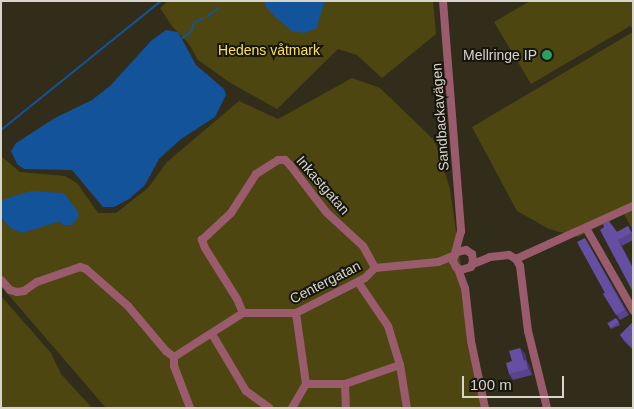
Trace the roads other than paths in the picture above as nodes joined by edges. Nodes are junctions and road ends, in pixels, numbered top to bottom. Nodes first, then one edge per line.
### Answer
1 (443, 1) edge
2 (633, 206) edge
3 (586, 228) junction
4 (461, 232) junction
5 (470, 253) junction
6 (456, 254) junction
7 (490, 257) junction
8 (516, 259) junction
9 (438, 262) junction
10 (472, 266) junction
11 (376, 268) junction
12 (457, 268) junction
13 (1, 280) edge
14 (358, 282) junction
15 (465, 288) junction
16 (633, 310) edge
17 (296, 313) junction
18 (243, 314) junction
19 (212, 334) junction
20 (174, 357) junction
21 (400, 365) junction
22 (306, 384) junction
23 (345, 384) junction
24 (190, 408) edge
25 (269, 408) edge
26 (292, 408) edge
27 (346, 408) edge
28 (407, 408) edge
29 (485, 408) edge
30 (547, 408) edge

1 - 4 street, Sandbackavägen
2 - 3 street
3 - 8 street
3 - 16 street
4 - 5 street, Sandbackavägen
4 - 6 street, Sandbackavägen
5 - 6 street
5 - 7 street
5 - 10 street
6 - 9 street, Centergatan
6 - 12 street
7 - 8 street
7 - 10 street
8 - 30 street
9 - 11 street, Centergatan
9 - 12 street, Centergatan
10 - 12 street
10 - 15 street
11 - 14 street, Centergatan
11 - 18 street, Inkastgatan
12 - 15 street
13 - 20 street
14 - 17 street, Centergatan
14 - 21 street
15 - 29 street
17 - 18 street, Centergatan
17 - 22 street
18 - 19 street
19 - 20 street
19 - 25 street
20 - 24 street
21 - 23 street
21 - 28 street
22 - 23 street
22 - 26 street
23 - 27 street

